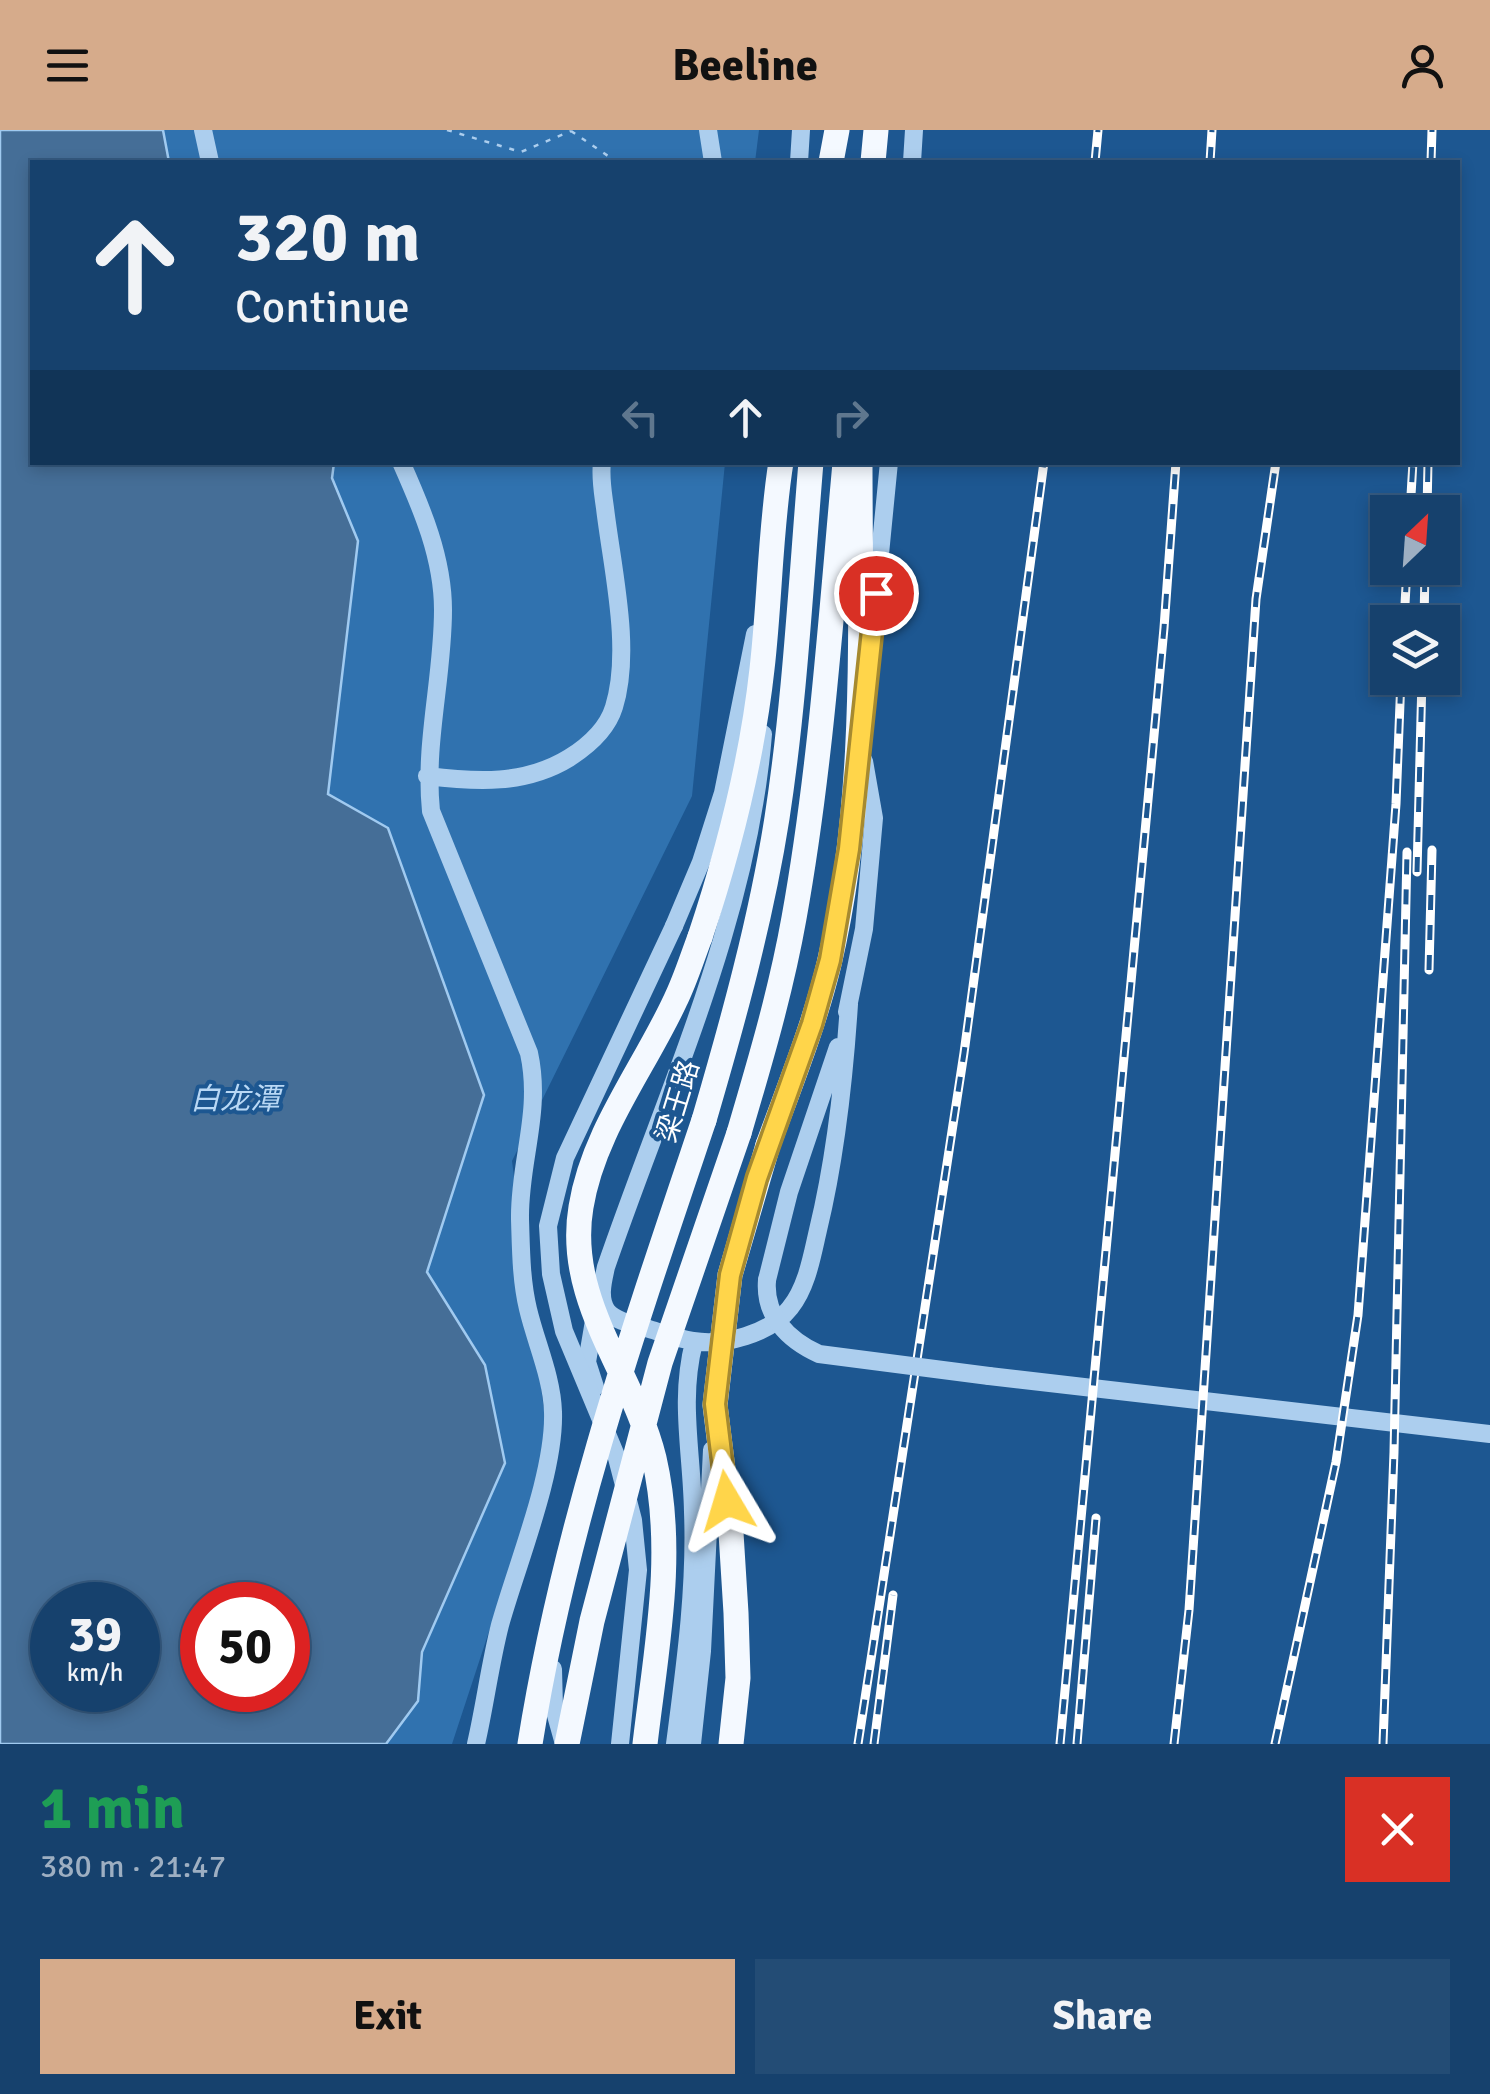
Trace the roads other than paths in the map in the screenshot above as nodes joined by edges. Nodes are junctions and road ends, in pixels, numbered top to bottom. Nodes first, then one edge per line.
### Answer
1 (202, 130) edge
2 (708, 130) edge
3 (802, 130) edge
4 (838, 130) edge
5 (876, 130) edge
6 (914, 130) edge
7 (210, 160) edge
8 (712, 160) edge
9 (799, 160) edge
10 (833, 160) edge
11 (872, 160) edge
12 (912, 160) edge
13 (402, 465) edge
14 (602, 465) edge
15 (779, 465) edge
16 (811, 465) edge
17 (845, 465) edge
18 (860, 465) edge
19 (888, 465) edge
20 (774, 509) junction
21 (762, 669) junction
22 (861, 741) junction
23 (427, 776) junction
24 (848, 1004) junction
25 (601, 1290) junction
26 (694, 1342) junction
27 (715, 1404) junction
28 (1490, 1434) edge
29 (476, 1744) edge
30 (530, 1744) edge
31 (566, 1744) edge
32 (620, 1744) edge
33 (645, 1744) edge
34 (675, 1744) edge
35 (692, 1744) edge
36 (730, 1744) edge

1 - 7 street
2 - 8 street
3 - 9 street
4 - 10 main road
5 - 11 main road
6 - 12 street
13 - 23 street
14 - 23 street
15 - 20 main road
16 - 30 main road, 梁王路, bridge
17 - 31 main road, bridge
18 - 22 main road
19 - 22 street
20 - 21 main road
20 - 32 street, bridge
21 - 25 street
21 - 33 main road, bridge
22 - 24 street
22 - 27 main road, bridge
23 - 29 street
24 - 26 street
24 - 28 street, bridge
25 - 26 street
25 - 31 street
26 - 34 street
27 - 35 street, bridge
27 - 36 main road, bridge

